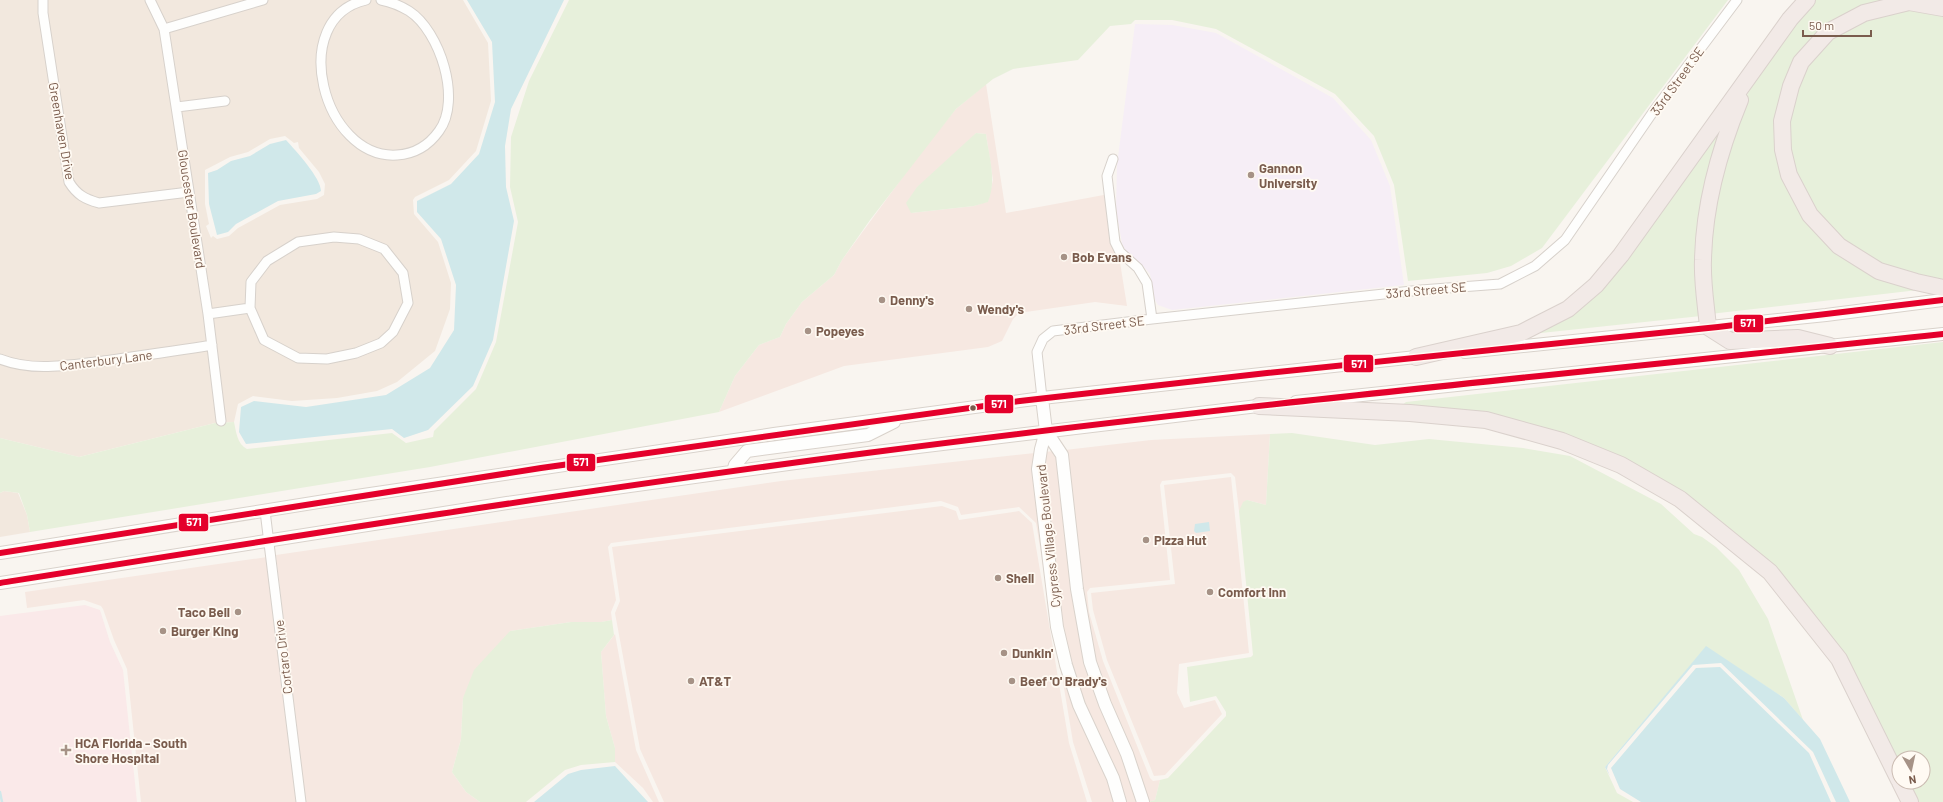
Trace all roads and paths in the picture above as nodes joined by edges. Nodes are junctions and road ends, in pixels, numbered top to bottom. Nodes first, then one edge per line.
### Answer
1 (43, 0) edge
2 (150, 0) edge
3 (263, 0) edge
4 (366, 0) edge
5 (381, 0) edge
6 (1737, 0) edge
7 (1807, 0) edge
8 (353, 1) edge
9 (247, 3) edge
10 (1943, 8) edge
11 (164, 29) junction
12 (1750, 74) junction
13 (226, 101) dead end
14 (177, 107) junction
15 (1113, 159) dead end
16 (189, 192) junction
17 (1943, 288) edge
18 (1943, 300) edge
19 (250, 308) junction
20 (208, 314) junction
21 (1152, 319) junction
22 (1708, 327) junction
23 (1943, 334) edge
24 (212, 345) junction
25 (1830, 346) junction
26 (1416, 357) junction
27 (0, 359) edge
28 (1042, 398) junction
29 (1259, 406) junction
30 (904, 417) junction
31 (222, 421) dead end
32 (1046, 431) junction
33 (733, 471) junction
34 (265, 511) junction
35 (269, 539) junction
36 (0, 554) edge
37 (0, 583) edge
38 (1891, 763) edge
39 (1904, 790) edge
40 (301, 802) edge
41 (1120, 802) edge
42 (1143, 802) edge
43 (1910, 802) edge

1 - 16 street, Greenhaven Drive
2 - 11 street, Gloucester Boulevard
3 - 9 street
4 - 8 street
5 - 8 street
6 - 21 street, 33rd Street SE
7 - 12 highway
9 - 11 street
10 - 17 highway
11 - 14 street, Gloucester Boulevard
12 - 22 highway
12 - 26 highway
13 - 14 street
14 - 16 street, Gloucester Boulevard
15 - 21 street
16 - 20 street, Gloucester Boulevard
18 - 22 main road
19 - 19 street
19 - 20 street
20 - 24 street, Gloucester Boulevard
21 - 28 street, 33rd Street SE
22 - 25 highway
22 - 26 main road
23 - 25 main road
24 - 27 street, Canterbury Lane
24 - 31 street, Gloucester Boulevard
25 - 29 main road
26 - 28 main road
28 - 30 main road
28 - 32 main road
29 - 32 main road
29 - 38 highway
30 - 33 main road
30 - 34 main road
32 - 33 main road
32 - 41 main road, Cypress Village Boulevard
32 - 42 main road, Cypress Village Boulevard
33 - 35 main road
34 - 35 street, Cortaro Drive
34 - 36 main road
35 - 37 main road
35 - 40 street, Cortaro Drive
39 - 43 highway

